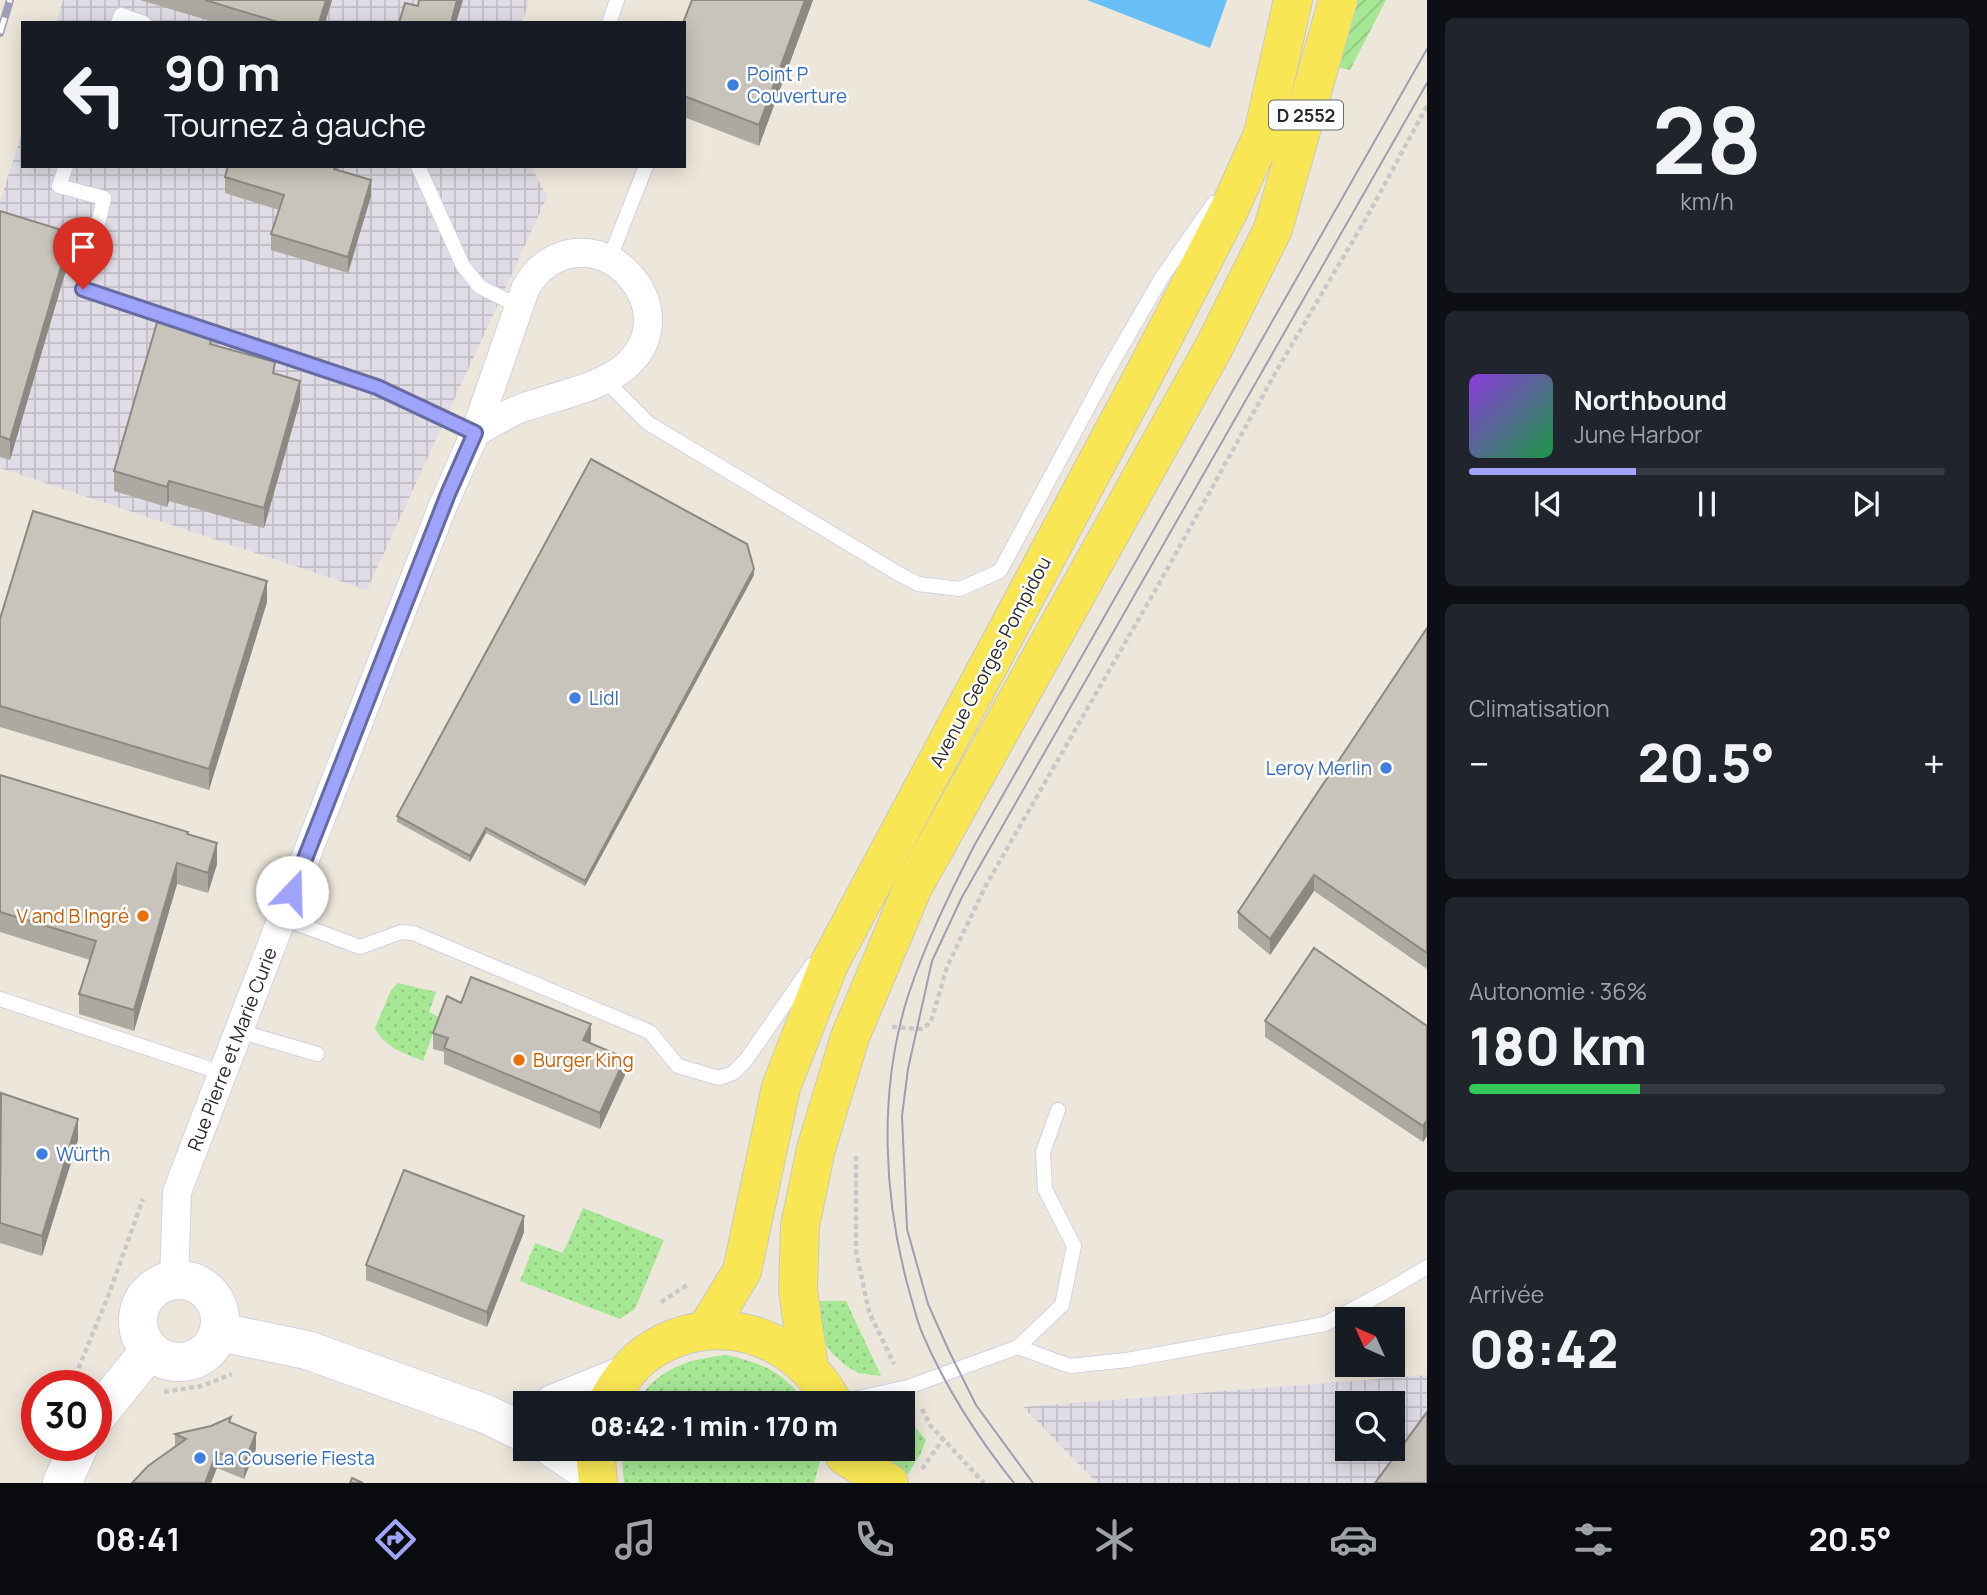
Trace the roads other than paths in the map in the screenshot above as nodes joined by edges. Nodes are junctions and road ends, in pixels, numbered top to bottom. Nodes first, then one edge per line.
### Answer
1 (617, 0) edge
2 (1293, 0) edge
3 (1338, 0) edge
4 (119, 21) edge
5 (138, 21) edge
6 (610, 21) edge
7 (1263, 134) junction
8 (65, 168) edge
9 (419, 168) edge
10 (645, 168) edge
11 (609, 260) junction
12 (519, 306) junction
13 (605, 380) junction
14 (475, 433) junction
15 (881, 867) junction
16 (282, 918) junction
17 (0, 999) edge
18 (239, 1031) junction
19 (317, 1054) dead end
20 (222, 1073) junction
21 (1058, 1111) dead end
22 (1427, 1267) edge
23 (174, 1281) junction
24 (706, 1331) junction
25 (219, 1332) junction
26 (1018, 1347) junction
27 (150, 1350) junction
28 (809, 1367) junction
29 (615, 1390) edge
30 (827, 1391) edge
31 (890, 1391) edge
32 (112, 1397) edge
33 (513, 1410) edge
34 (486, 1413) junction
35 (513, 1427) edge
36 (72, 1461) edge
37 (579, 1461) edge
38 (844, 1463) edge
39 (597, 1470) edge
40 (902, 1481) edge
41 (62, 1483) edge

1 - 6 lane
2 - 7 main road, Avenue Georges Pompidou
3 - 28 main road, Avenue Georges Pompidou / D 2552
4 - 5 lane
7 - 13 lane
7 - 15 main road, Avenue Georges Pompidou
8 - 14 lane
9 - 12 lane
10 - 11 lane
11 - 12 street, Rue Pierre et Marie Curie
11 - 13 street, Rue Pierre et Marie Curie
12 - 14 street, Rue Pierre et Marie Curie
13 - 14 street, Rue Pierre et Marie Curie
14 - 16 street, Rue Pierre et Marie Curie
15 - 16 lane
15 - 24 main road, Avenue Georges Pompidou
16 - 18 street, Rue Pierre et Marie Curie
17 - 20 lane
18 - 19 lane
18 - 20 street, Rue Pierre et Marie Curie
20 - 23 street, Rue Pierre et Marie Curie
21 - 26 lane
22 - 26 lane
23 - 25 street
23 - 27 street
24 - 28 main road
24 - 29 main road
25 - 27 street
25 - 34 street
26 - 31 lane
27 - 32 street
28 - 30 main road
33 - 34 street
34 - 35 street
36 - 41 street
37 - 39 street
38 - 40 main road

